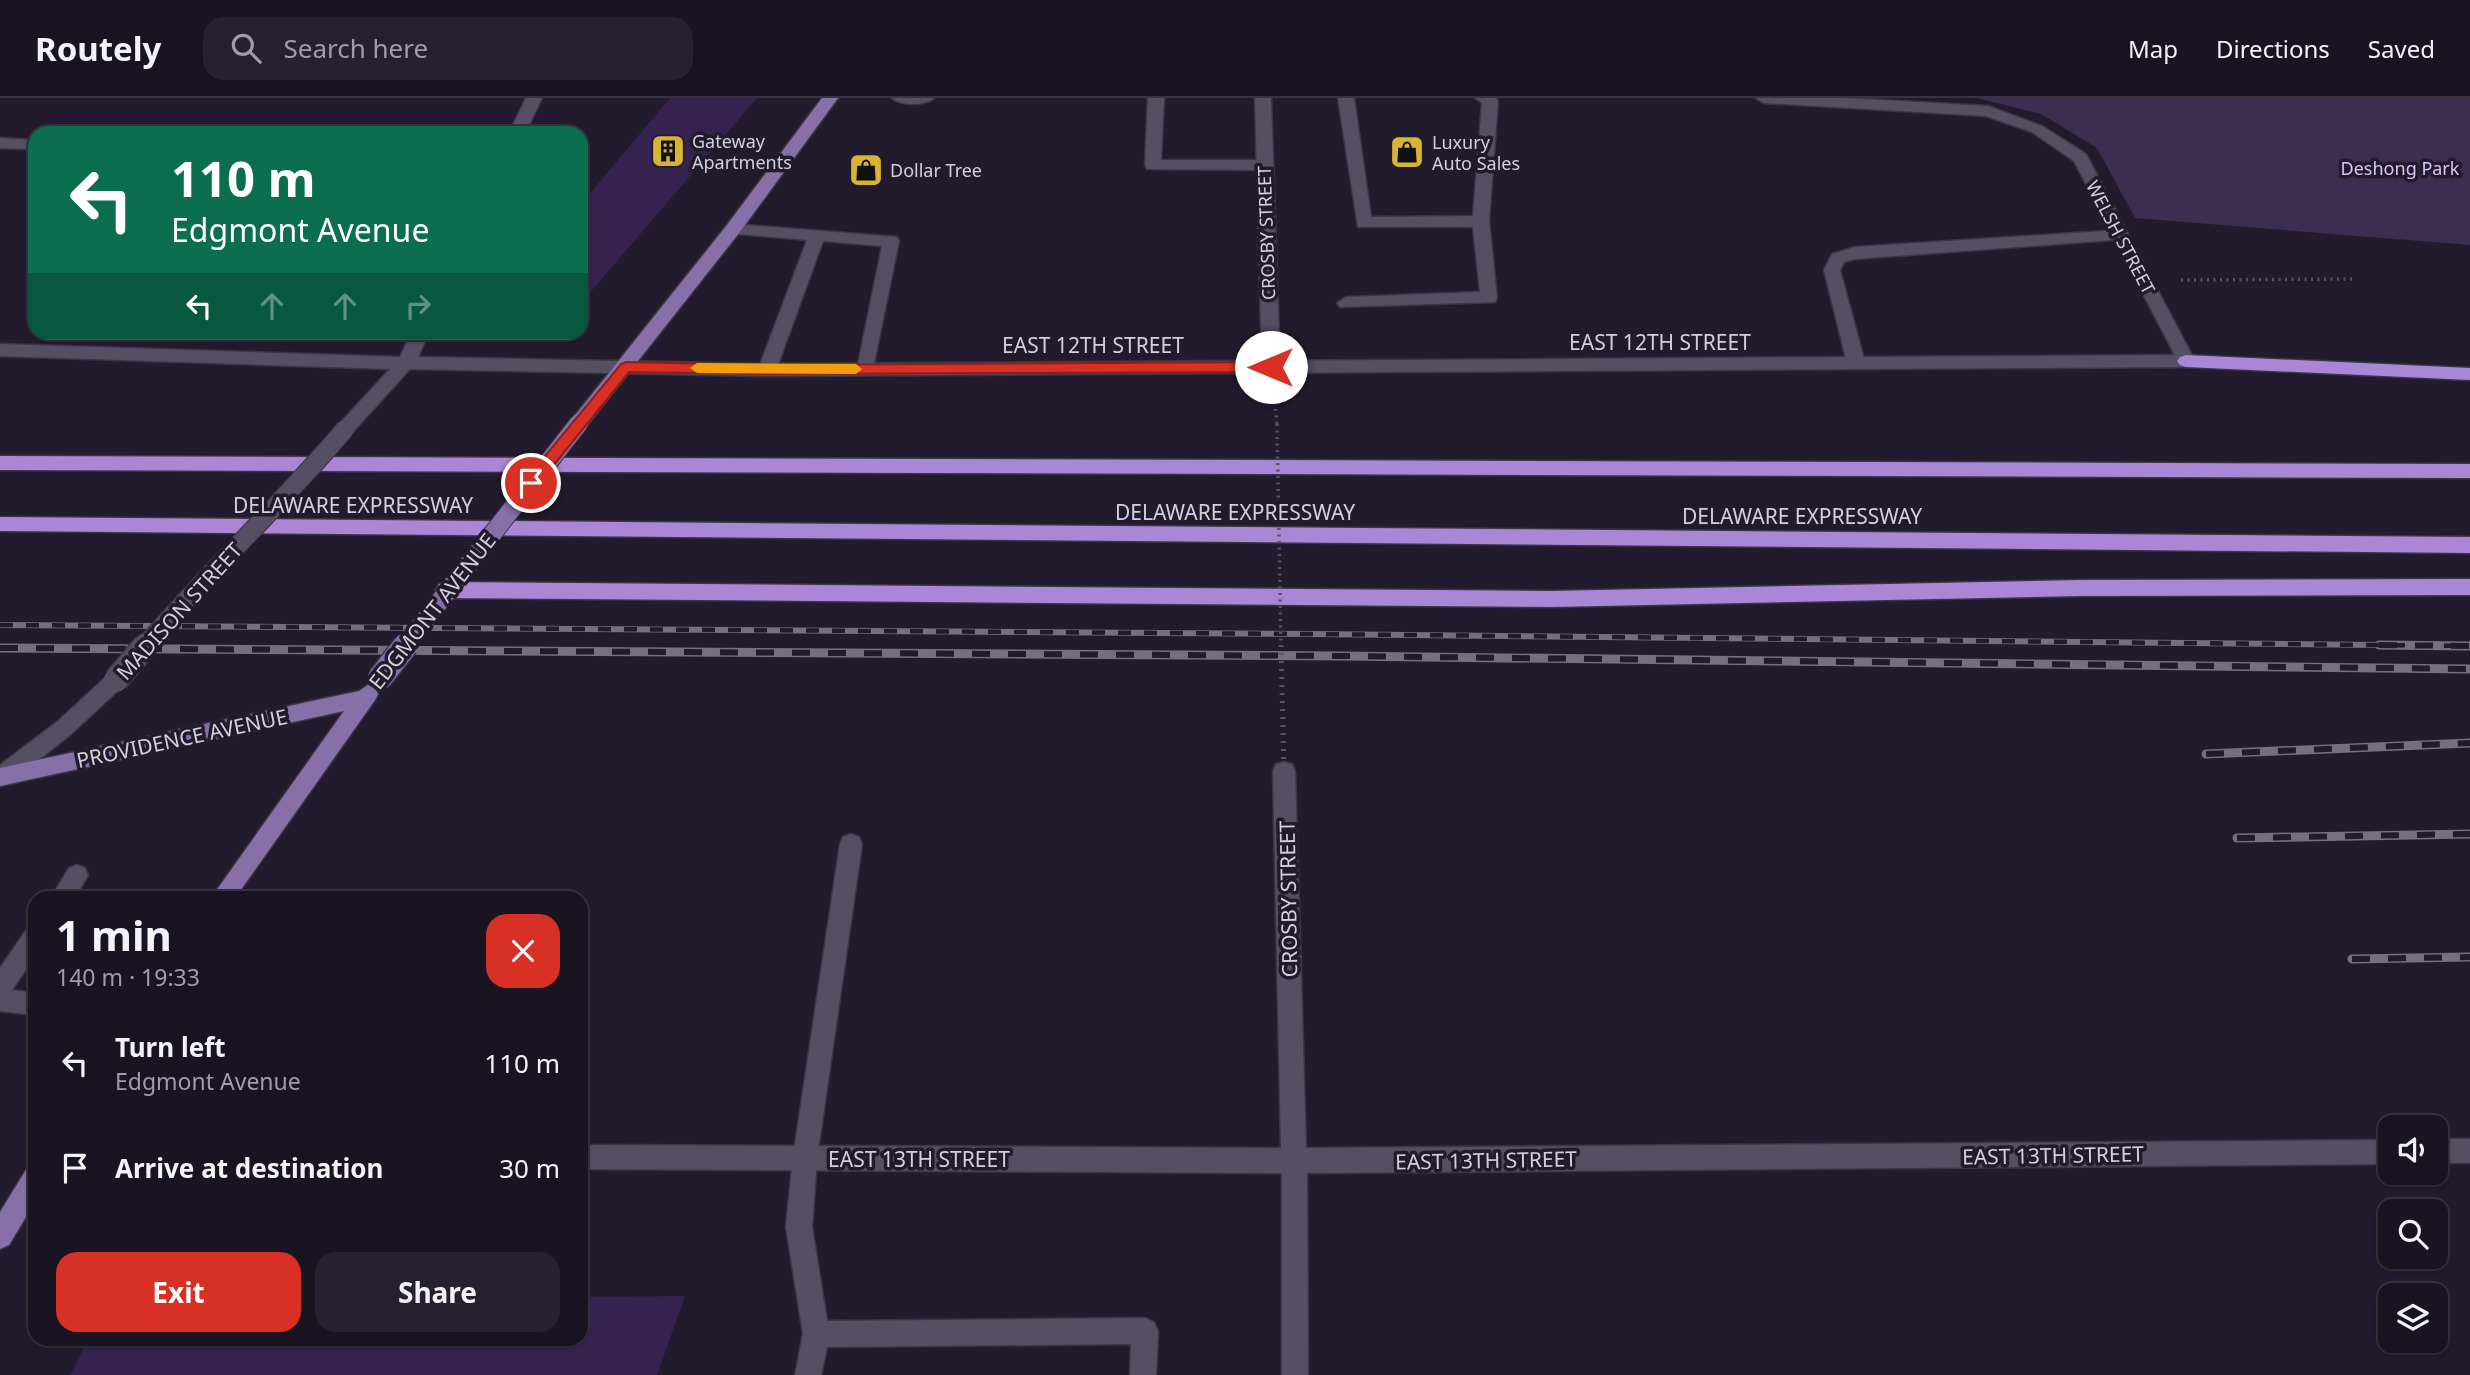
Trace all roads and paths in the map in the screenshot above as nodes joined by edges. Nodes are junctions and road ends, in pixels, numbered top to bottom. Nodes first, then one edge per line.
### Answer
1 (534, 98) edge
2 (830, 98) edge
3 (901, 98) edge
4 (926, 98) edge
5 (1156, 98) edge
6 (1263, 98) edge
7 (1346, 98) edge
8 (1483, 98) edge
9 (1764, 98) edge
10 (520, 126) edge
11 (0, 143) edge
12 (28, 144) dead end
13 (1262, 166) junction
14 (1481, 221) junction
15 (733, 229) junction
16 (2120, 235) junction
17 (817, 236) junction
18 (2141, 276) junction
19 (2353, 279) dead end
20 (1346, 303) dead end
21 (417, 340) edge
22 (0, 350) edge
23 (2186, 361) junction
24 (406, 363) junction
25 (1856, 363) junction
26 (626, 367) junction
27 (1271, 367) junction
28 (866, 369) junction
29 (767, 370) junction
30 (2470, 374) edge
31 (1277, 424) dead end
32 (0, 463) edge
33 (2470, 471) edge
34 (0, 524) edge
35 (2470, 545) edge
36 (2470, 587) edge
37 (446, 590) junction
38 (365, 698) junction
39 (1284, 771) joint
40 (0, 777) edge
41 (851, 844) dead end
42 (78, 875) dead end
43 (67, 891) edge
44 (227, 891) edge
45 (28, 947) edge
46 (0, 988) edge
47 (0, 1000) edge
48 (28, 1003) edge
49 (2470, 1151) edge
50 (2378, 1152) edge
51 (2448, 1152) edge
52 (588, 1157) edge
53 (804, 1158) junction
54 (1294, 1161) junction
55 (28, 1190) edge
56 (0, 1236) edge
57 (816, 1334) junction
58 (808, 1375) edge
59 (1143, 1375) edge
60 (1295, 1375) edge

1 - 10 street
2 - 15 main road, EDGMONT AVENUE
3 - 4 street
5 - 13 street
6 - 13 street, CROSBY STREET
7 - 14 street
8 - 14 street
9 - 16 street, WELSH STREET
11 - 12 street
13 - 27 street, CROSBY STREET
14 - 20 street
15 - 17 street
15 - 26 main road, EDGMONT AVENUE
16 - 18 street, WELSH STREET
16 - 25 street
17 - 28 street
17 - 29 street
18 - 19 path
18 - 23 street, WELSH STREET
21 - 24 street, MADISON STREET
22 - 24 street, EAST 12TH STREET
23 - 25 street, EAST 12TH STREET
23 - 30 highway
24 - 26 street, EAST 12TH STREET
24 - 40 street, MADISON STREET, bridge
25 - 27 street, EAST 12TH STREET
26 - 29 street, EAST 12TH STREET
26 - 37 main road, EDGMONT AVENUE, bridge
27 - 28 street, EAST 12TH STREET
28 - 29 street, EAST 12TH STREET
31 - 39 path, bridge
32 - 33 highway, DELAWARE EXPRESSWAY
34 - 35 highway, DELAWARE EXPRESSWAY
36 - 37 highway, bridge
37 - 38 main road, EDGMONT AVENUE, bridge
38 - 40 main road, PROVIDENCE AVENUE
38 - 44 main road, EDGMONT AVENUE
39 - 54 street, CROSBY STREET
41 - 53 street
42 - 43 street
45 - 46 street
47 - 48 street
49 - 51 street
50 - 54 street, EAST 13TH STREET
52 - 53 street, EAST 13TH STREET
53 - 54 street, EAST 13TH STREET
53 - 57 street
54 - 60 street, CROSBY STREET
55 - 56 main road
57 - 58 street
57 - 59 street

